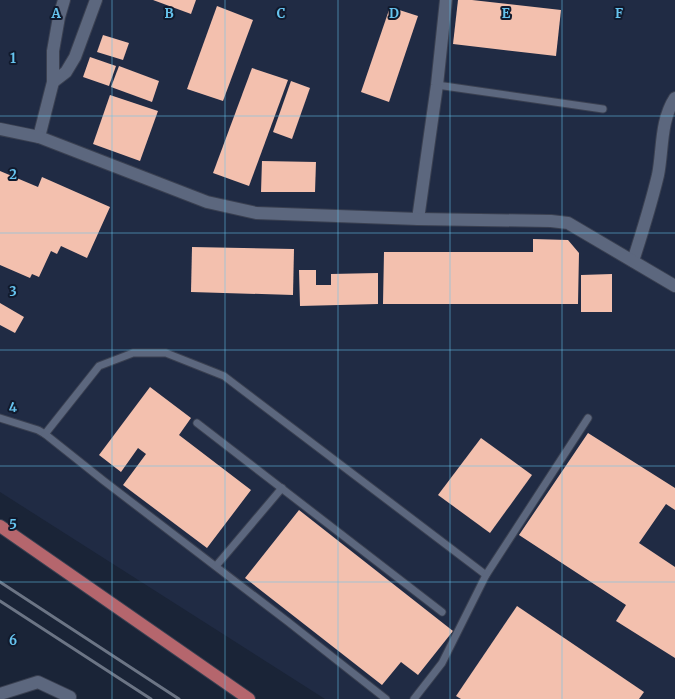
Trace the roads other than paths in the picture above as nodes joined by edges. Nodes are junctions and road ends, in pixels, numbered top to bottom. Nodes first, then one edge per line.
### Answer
1 (64, 0) edge
2 (96, 0) edge
3 (446, 0) edge
4 (53, 82) junction
5 (437, 85) junction
6 (675, 98) edge
7 (603, 109) dead end
8 (0, 129) edge
9 (39, 137) junction
10 (418, 219) junction
11 (633, 261) junction
12 (675, 286) edge
13 (0, 418) edge
14 (588, 418) dead end
15 (197, 423) dead end
16 (45, 434) junction
17 (282, 488) junction
18 (0, 526) edge
19 (216, 566) junction
20 (486, 575) junction
21 (442, 612) dead end
22 (0, 694) edge
23 (70, 697) dead end
24 (249, 699) edge
25 (386, 699) edge
26 (414, 699) edge

1 - 4 street
2 - 4 street
3 - 5 street
4 - 9 street
5 - 7 lane
5 - 10 street
6 - 11 street
8 - 9 street
9 - 10 street
10 - 11 street
11 - 12 street
13 - 16 lane
14 - 20 lane
15 - 17 lane
16 - 19 lane
16 - 20 lane
17 - 19 lane
17 - 21 lane
18 - 24 main road
19 - 25 lane
20 - 26 lane
22 - 23 street

